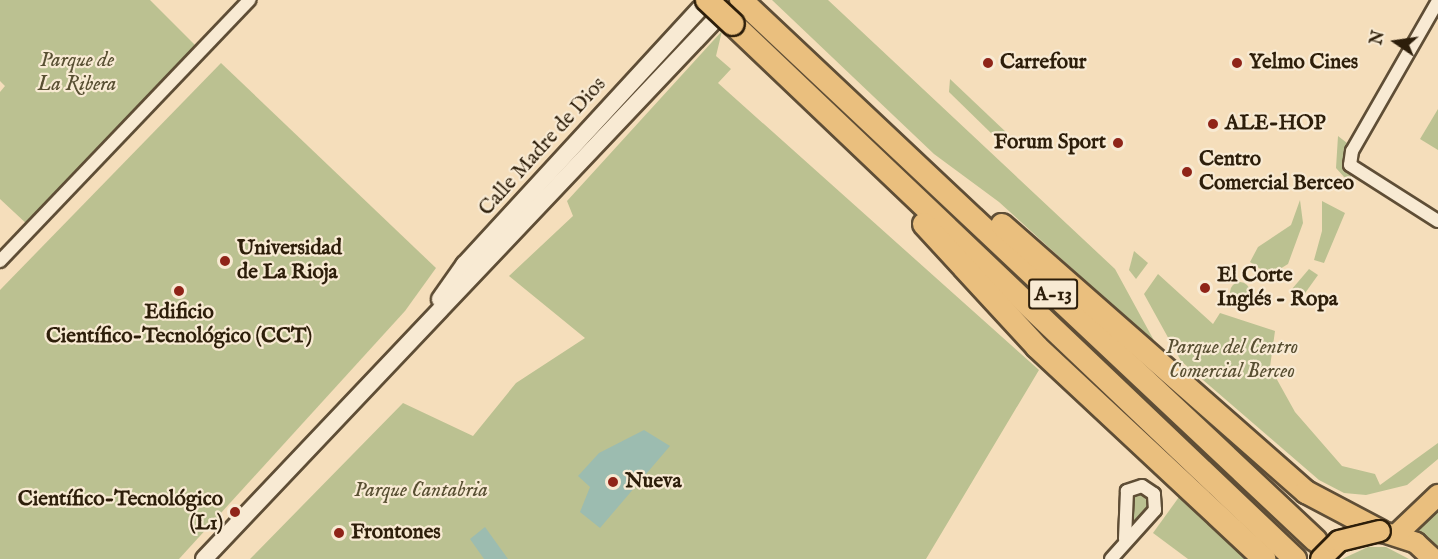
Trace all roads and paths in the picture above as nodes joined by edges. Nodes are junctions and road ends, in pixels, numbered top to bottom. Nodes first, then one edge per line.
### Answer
1 (249, 0) edge
2 (745, 3) edge
3 (1436, 9) edge
4 (713, 14) edge
5 (790, 46) junction
6 (892, 175) junction
7 (1438, 221) edge
8 (0, 261) edge
9 (1438, 495) edge
10 (1388, 532) junction
11 (1125, 539) dead end
12 (1318, 550) edge
13 (204, 559) edge
14 (1111, 559) edge
15 (1264, 559) edge
16 (1295, 559) edge
17 (1433, 559) edge

1 - 8 street
2 - 5 highway, A-13
3 - 7 street
4 - 6 highway, A-13
4 - 13 main road, Calle Madre de Dios
5 - 10 highway
5 - 12 highway, A-13
6 - 15 highway
6 - 16 highway, A-13
9 - 10 main road
10 - 12 main road, bridge
10 - 17 main road
11 - 14 street

